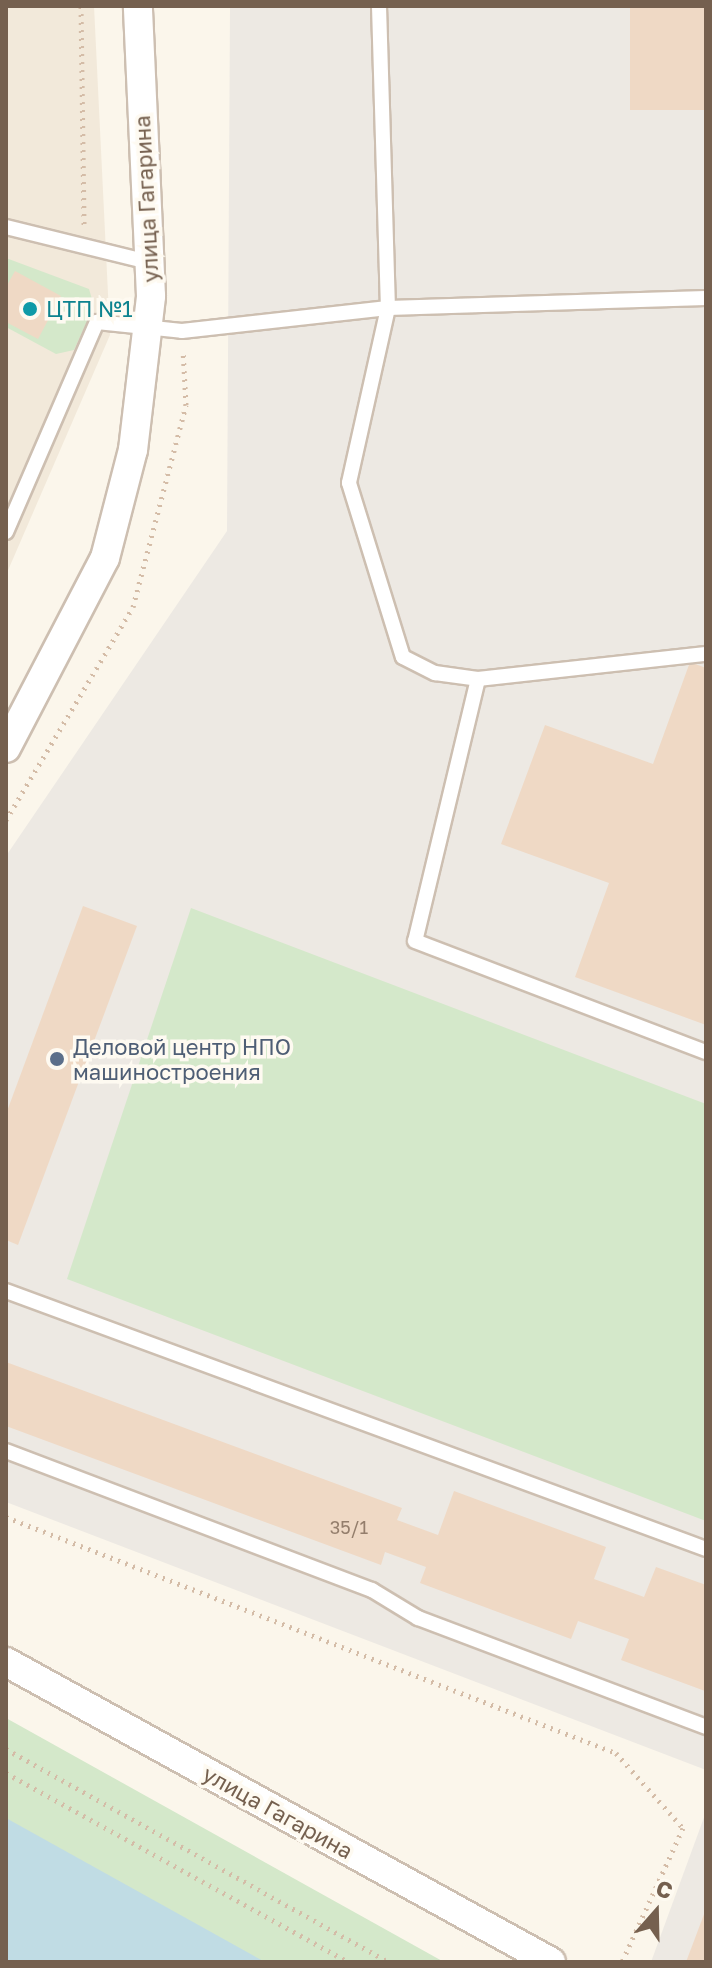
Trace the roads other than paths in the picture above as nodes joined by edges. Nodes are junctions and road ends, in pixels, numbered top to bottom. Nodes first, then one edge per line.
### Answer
1 (138, 6) edge
2 (379, 6) edge
3 (6, 227) edge
4 (149, 262) junction
5 (706, 298) edge
6 (388, 308) junction
7 (149, 326) junction
8 (6, 532) edge
9 (706, 654) edge
10 (478, 679) junction
11 (6, 748) edge
12 (706, 1052) edge
13 (6, 1291) edge
14 (6, 1451) edge
15 (706, 1549) edge
16 (6, 1662) edge
17 (706, 1727) edge
18 (551, 1962) edge

1 - 4 street, улица Гагарина
2 - 6 lane
3 - 4 lane
4 - 7 street, улица Гагарина
5 - 6 lane
6 - 7 lane
6 - 10 lane
7 - 8 lane
7 - 11 street, улица Гагарина
9 - 10 lane
10 - 12 lane
13 - 15 lane
14 - 17 lane
16 - 18 street, улица Гагарина

